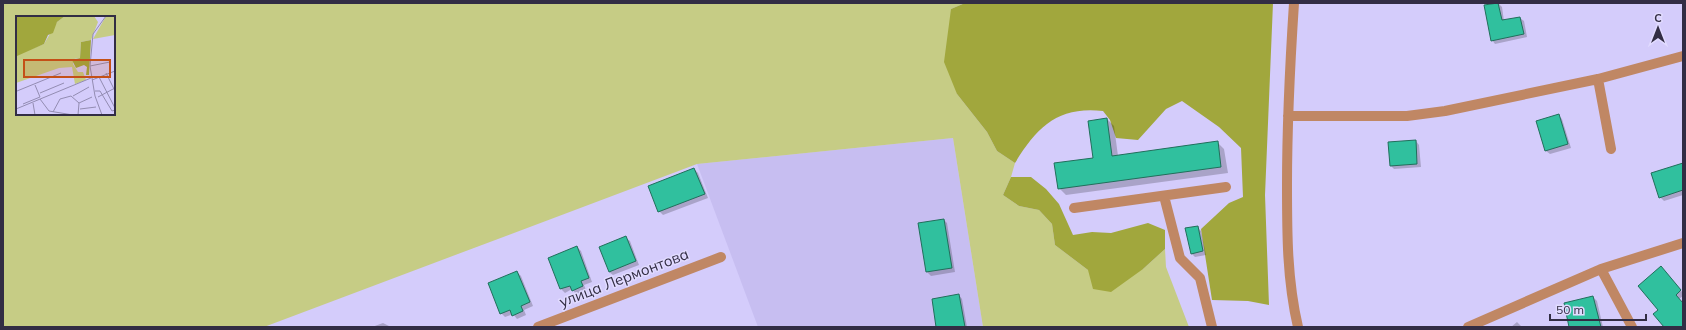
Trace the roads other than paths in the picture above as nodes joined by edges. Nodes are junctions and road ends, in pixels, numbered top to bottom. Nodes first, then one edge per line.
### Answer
1 (1294, 3) edge
2 (1683, 56) edge
3 (1598, 79) junction
4 (1288, 116) junction
5 (1611, 149) dead end
6 (1226, 187) dead end
7 (1164, 196) junction
8 (1074, 208) dead end
9 (1683, 243) edge
10 (721, 257) dead end
11 (1601, 269) junction
12 (538, 327) edge
13 (1212, 327) edge
14 (1298, 327) edge
15 (1468, 327) edge
16 (1632, 327) edge

1 - 4 street
2 - 3 street
3 - 4 street
3 - 5 street
4 - 14 street
6 - 7 street
7 - 8 street
7 - 13 street
9 - 11 street
10 - 12 street, улица Лермонтова
11 - 15 street
11 - 16 street

